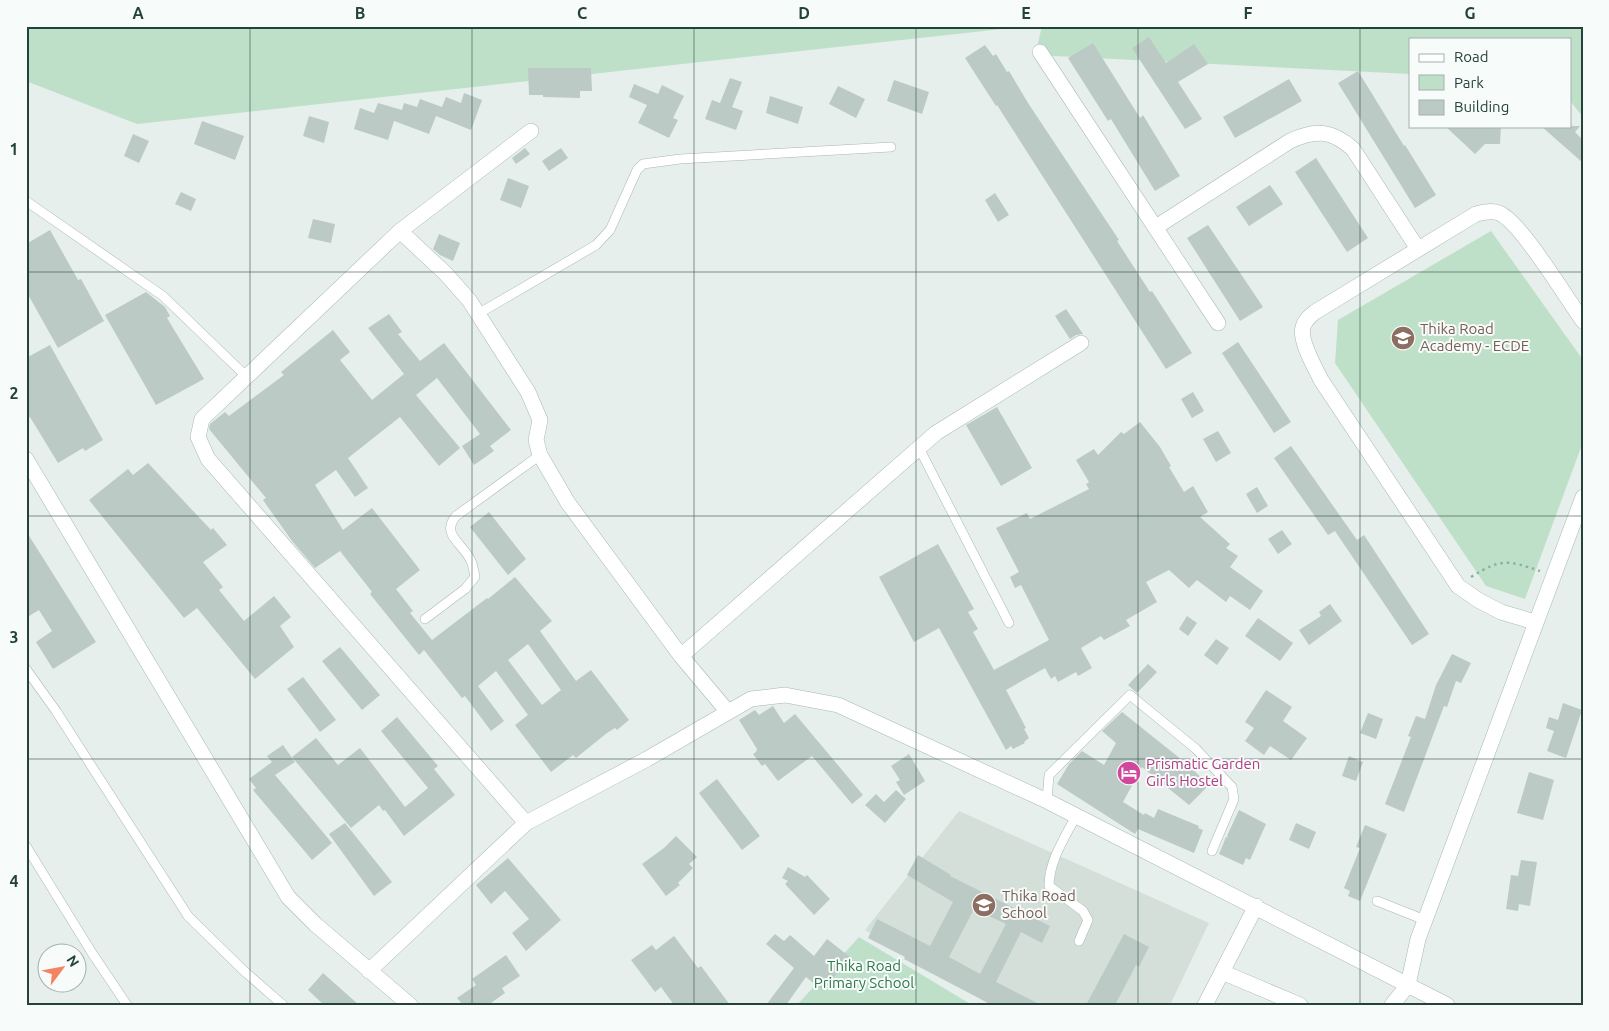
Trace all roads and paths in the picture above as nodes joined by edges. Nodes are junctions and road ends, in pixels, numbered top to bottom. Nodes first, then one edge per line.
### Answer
1 (1040, 52) dead end
2 (531, 131) dead end
3 (891, 146) dead end
4 (26, 201) edge
5 (1156, 227) junction
6 (400, 231) junction
7 (1418, 249) junction
8 (478, 314) junction
9 (1583, 321) edge
10 (1218, 323) dead end
11 (1081, 343) dead end
12 (247, 377) junction
13 (919, 448) junction
14 (540, 455) junction
15 (26, 459) edge
16 (1583, 497) edge
17 (1554, 575) junction
18 (1458, 586) junction
19 (425, 619) dead end
20 (1535, 622) junction
21 (1009, 623) dead end
22 (681, 656) junction
23 (26, 668) edge
24 (728, 712) junction
25 (1048, 801) junction
26 (1076, 816) junction
27 (526, 823) junction
28 (26, 846) edge
29 (1212, 851) dead end
30 (1377, 901) dead end
31 (1256, 906) junction
32 (1425, 920) junction
33 (1079, 941) dead end
34 (370, 971) junction
35 (1222, 972) junction
36 (1408, 985) junction
37 (127, 1005) edge
38 (283, 1005) edge
39 (410, 1005) edge
40 (1205, 1005) edge
41 (1300, 1005) edge
42 (1392, 1005) edge
43 (1447, 1005) edge

1 - 5 street
2 - 6 street
3 - 8 lane
4 - 12 lane
5 - 7 street
5 - 10 street
6 - 8 street
6 - 12 street
7 - 9 street
7 - 18 street
8 - 14 street
11 - 13 street
12 - 27 street
13 - 21 lane
13 - 22 street
14 - 19 lane
14 - 22 street
15 - 34 street
16 - 17 street
17 - 18 path
17 - 20 street
18 - 20 street
20 - 32 street
22 - 24 street
23 - 38 lane
24 - 25 street
24 - 27 street
25 - 26 street
25 - 29 lane
26 - 31 street
26 - 33 lane
27 - 34 street
28 - 37 lane
30 - 32 lane
31 - 35 street
31 - 36 street
32 - 36 street
34 - 39 street
35 - 40 street
35 - 41 street
36 - 42 street
36 - 43 street

